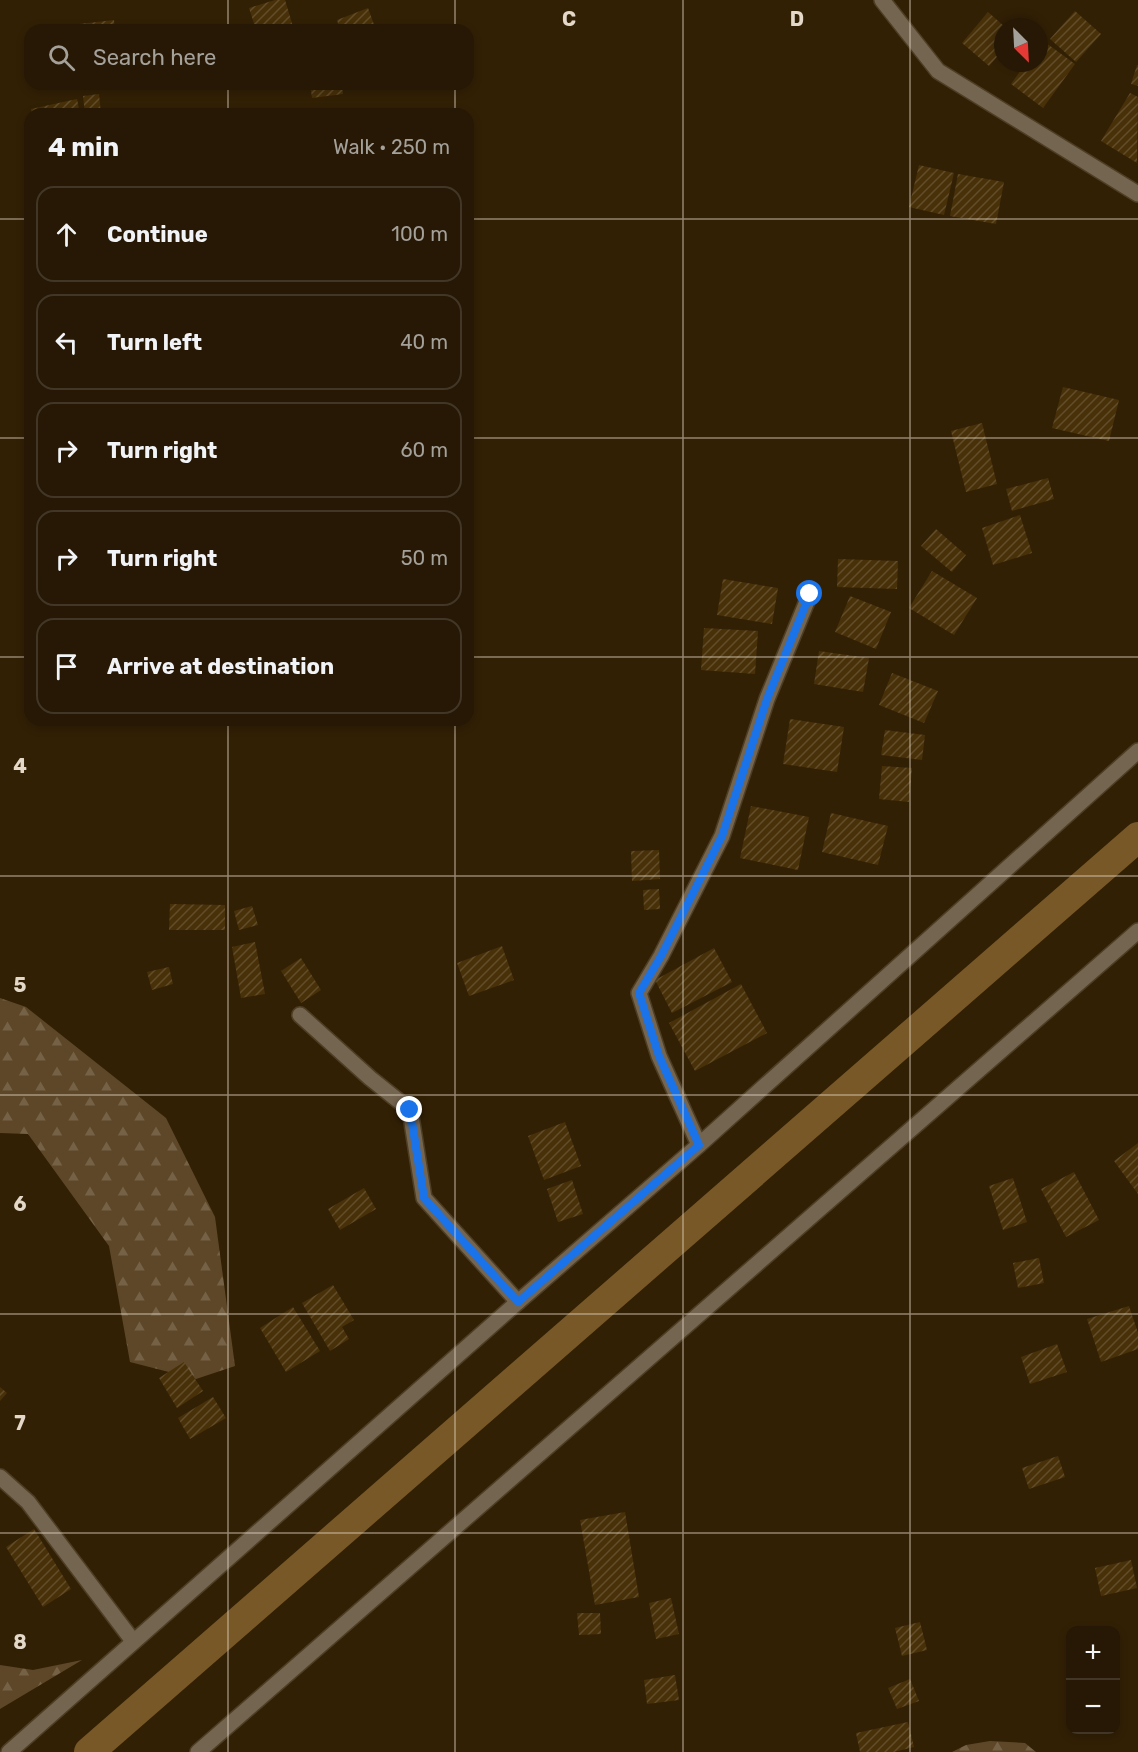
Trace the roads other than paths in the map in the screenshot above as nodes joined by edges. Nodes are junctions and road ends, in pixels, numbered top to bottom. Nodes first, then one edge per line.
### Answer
1 (882, 0) edge
2 (1138, 194) edge
3 (810, 594) dead end
4 (1138, 751) edge
5 (1138, 931) edge
6 (300, 1015) dead end
7 (699, 1145) junction
8 (518, 1302) junction
9 (0, 1478) edge
10 (133, 1641) junction
11 (9, 1752) edge
12 (198, 1752) edge

1 - 2 street
3 - 7 street
4 - 7 street
5 - 12 street
6 - 8 street
7 - 8 street
8 - 10 street
9 - 10 street
10 - 11 street

